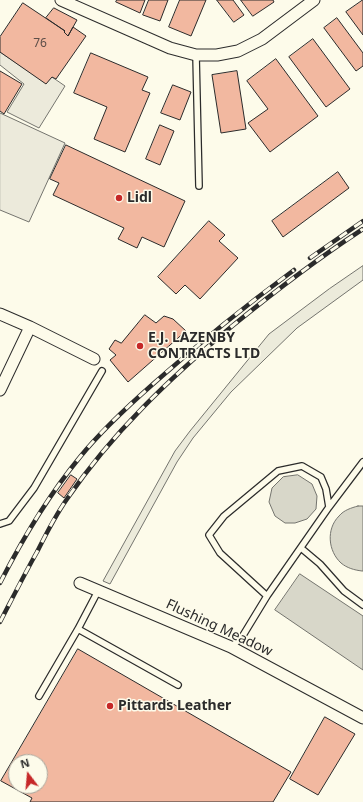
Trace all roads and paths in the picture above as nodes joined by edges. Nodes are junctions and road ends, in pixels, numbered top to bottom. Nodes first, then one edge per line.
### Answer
1 (61, 0) edge
2 (314, 0) edge
3 (196, 55) junction
4 (199, 186) dead end
5 (0, 314) edge
6 (30, 327) junction
7 (94, 359) dead end
8 (102, 371) dead end
9 (0, 390) edge
10 (363, 462) edge
11 (329, 507) junction
12 (0, 524) edge
13 (301, 548) junction
14 (80, 583) dead end
15 (98, 591) junction
16 (267, 596) junction
17 (363, 605) edge
18 (78, 629) junction
19 (231, 647) junction
20 (178, 684) dead end
21 (39, 696) dead end
22 (363, 718) edge

1 - 3 street
2 - 3 street
3 - 4 lane
5 - 6 street
6 - 7 street
6 - 9 street
8 - 12 lane
10 - 11 lane
11 - 13 lane
11 - 16 lane
13 - 16 lane
13 - 17 lane
14 - 15 street, Flushing Meadow
15 - 18 lane
15 - 19 street, Flushing Meadow
16 - 19 lane
18 - 20 lane
18 - 21 lane
19 - 22 street, Flushing Meadow

